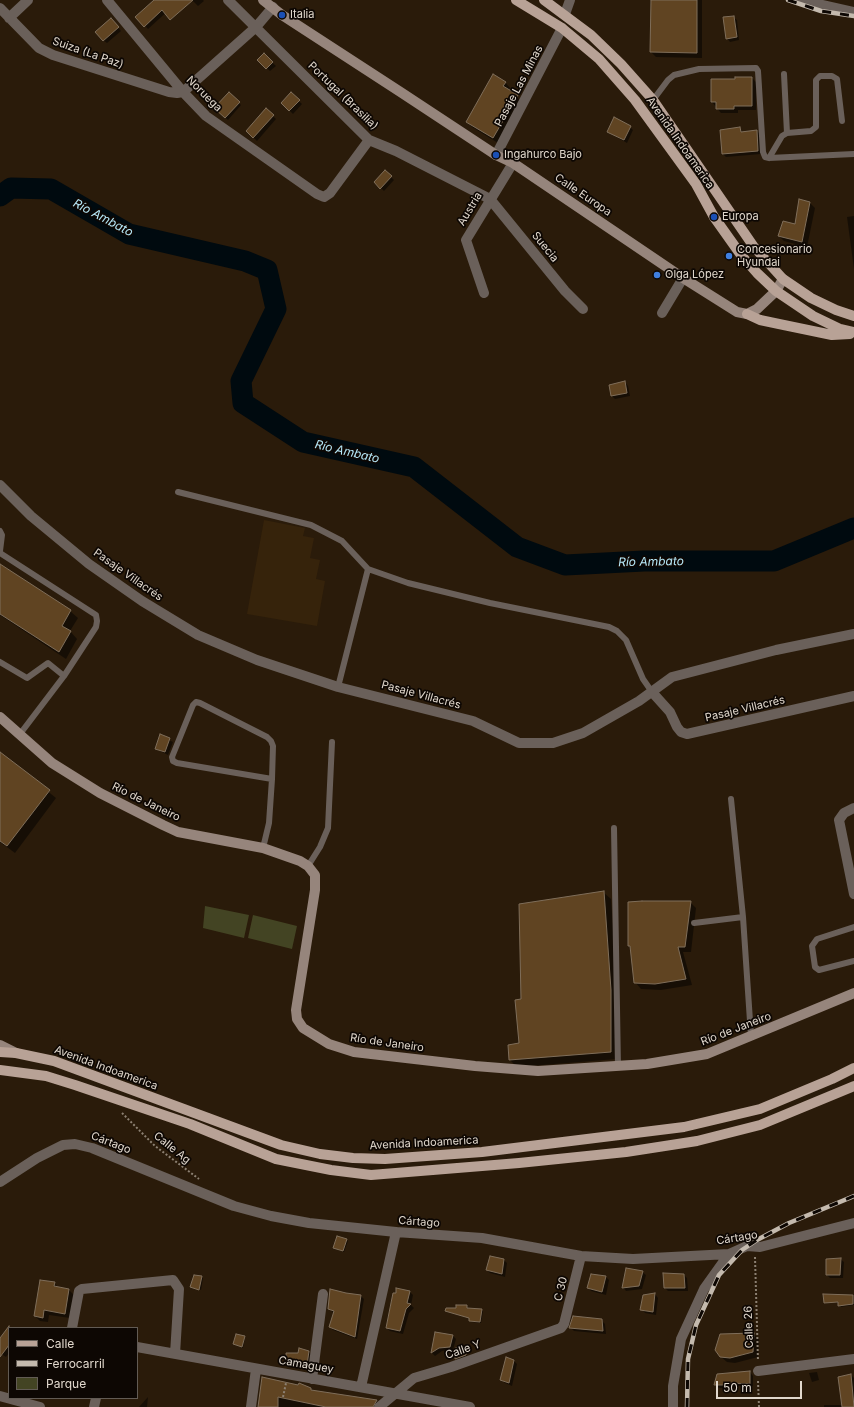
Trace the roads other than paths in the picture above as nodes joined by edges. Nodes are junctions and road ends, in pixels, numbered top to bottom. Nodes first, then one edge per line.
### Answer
1 (28, 0) edge
2 (107, 0) edge
3 (228, 0) edge
4 (263, 0) edge
5 (516, 0) edge
6 (544, 0) edge
7 (570, 0) edge
8 (800, 0) edge
9 (273, 7) junction
10 (0, 8) edge
11 (854, 12) edge
12 (565, 14) junction
13 (9, 18) junction
14 (256, 27) junction
15 (562, 28) junction
16 (784, 74) dead end
17 (183, 92) junction
18 (653, 100) junction
19 (842, 121) dead end
20 (787, 133) junction
21 (369, 140) junction
22 (854, 154) edge
23 (496, 155) junction
24 (769, 158) junction
25 (513, 163) junction
26 (490, 199) junction
27 (683, 278) junction
28 (783, 279) junction
29 (776, 291) junction
30 (484, 293) dead end
31 (583, 309) dead end
32 (662, 313) dead end
33 (747, 314) junction
34 (854, 316) edge
35 (854, 333) edge
36 (0, 485) edge
37 (178, 492) dead end
38 (0, 531) edge
39 (0, 552) edge
40 (368, 569) junction
41 (854, 634) edge
42 (0, 662) edge
43 (64, 676) junction
44 (338, 687) junction
45 (652, 692) junction
46 (854, 696) edge
47 (0, 718) edge
48 (20, 734) junction
49 (332, 742) dead end
50 (272, 779) junction
51 (731, 798) dead end
52 (854, 808) edge
53 (614, 828) dead end
54 (263, 848) junction
55 (308, 866) junction
56 (854, 894) edge
57 (743, 917) junction
58 (694, 923) dead end
59 (854, 927) edge
60 (854, 961) edge
61 (854, 993) edge
62 (751, 1036) junction
63 (0, 1045) edge
64 (0, 1052) edge
65 (16, 1053) junction
66 (618, 1067) junction
67 (854, 1068) edge
68 (0, 1070) edge
69 (854, 1086) edge
70 (0, 1182) edge
71 (854, 1223) edge
72 (396, 1232) junction
73 (729, 1254) junction
74 (581, 1256) junction
75 (323, 1294) dead end
76 (72, 1327) edge
77 (561, 1328) joint
78 (138, 1347) edge
79 (175, 1354) junction
80 (854, 1358) edge
81 (256, 1368) junction
82 (758, 1371) road end
83 (312, 1379) junction
84 (361, 1387) junction
85 (396, 1392) junction
86 (11, 1399) edge
87 (40, 1407) edge
88 (251, 1407) edge
89 (379, 1407) edge
90 (470, 1407) edge
91 (673, 1407) edge

1 - 13 street
2 - 17 street, Noruega
3 - 14 street, Portugal (Brasilia)
4 - 9 street, Calle Europa
5 - 15 main road, Avenida Indoamerica
6 - 12 main road, Avenida Indoamerica
7 - 12 street
8 - 11 street
9 - 14 street
9 - 23 street, Calle Europa
10 - 13 street, Suiza (La Paz)
12 - 18 main road, Avenida Indoamerica
13 - 17 street, Suiza (La Paz)
14 - 17 street
14 - 21 street, Portugal (Brasilia)
15 - 23 street, Pasaje Las Minas
15 - 29 main road, Avenida Indoamerica
16 - 20 lane
17 - 21 street, Noruega
18 - 24 lane
18 - 28 main road, Avenida Indoamerica
19 - 20 lane
20 - 24 lane
21 - 26 street, Portugal (Brasilia)
22 - 24 lane
23 - 25 street, Calle Europa
25 - 26 street, Austria
25 - 27 street, Calle Europa
26 - 30 street, Austria
26 - 31 street, Suecia
27 - 32 street
27 - 33 street, Calle Europa
28 - 29 street
28 - 34 main road, Avenida Indoamerica
29 - 33 street
29 - 35 main road, Avenida Indoamerica
33 - 35 main road
36 - 44 street, Pasaje Villacrés
37 - 40 lane
38 - 39 lane
39 - 43 lane
40 - 44 lane
40 - 45 lane
41 - 45 street
42 - 43 lane
43 - 48 lane
44 - 45 street, Pasaje Villacrés
45 - 46 street, Pasaje Villacrés
47 - 48 street, Río de Janeiro
48 - 54 street, Río de Janeiro
49 - 55 lane
50 - 50 lane
50 - 54 lane
51 - 57 lane
52 - 56 street
53 - 66 lane
54 - 55 street, Río de Janeiro
55 - 66 street, Río de Janeiro
57 - 58 lane
57 - 62 lane
59 - 60 lane
61 - 62 street, Río de Janeiro
62 - 66 street, Río de Janeiro
63 - 65 street
64 - 65 main road, Avenida Indoamerica
65 - 67 main road, Avenida Indoamerica
68 - 69 main road
70 - 72 street, Cártago
71 - 73 street, Cártago
72 - 74 street, Cártago
72 - 84 street
73 - 74 street, Cártago
73 - 91 street
74 - 77 street, C 30
75 - 83 street
76 - 79 street
77 - 85 street, Calle Y
78 - 79 street, Camaguey
79 - 81 street, Camaguey
80 - 82 street
81 - 83 street, Camaguey
81 - 88 street
83 - 84 street, Camaguey
84 - 85 street, Camaguey
85 - 89 street, Calle Y
85 - 90 street, Camaguey
86 - 87 street

